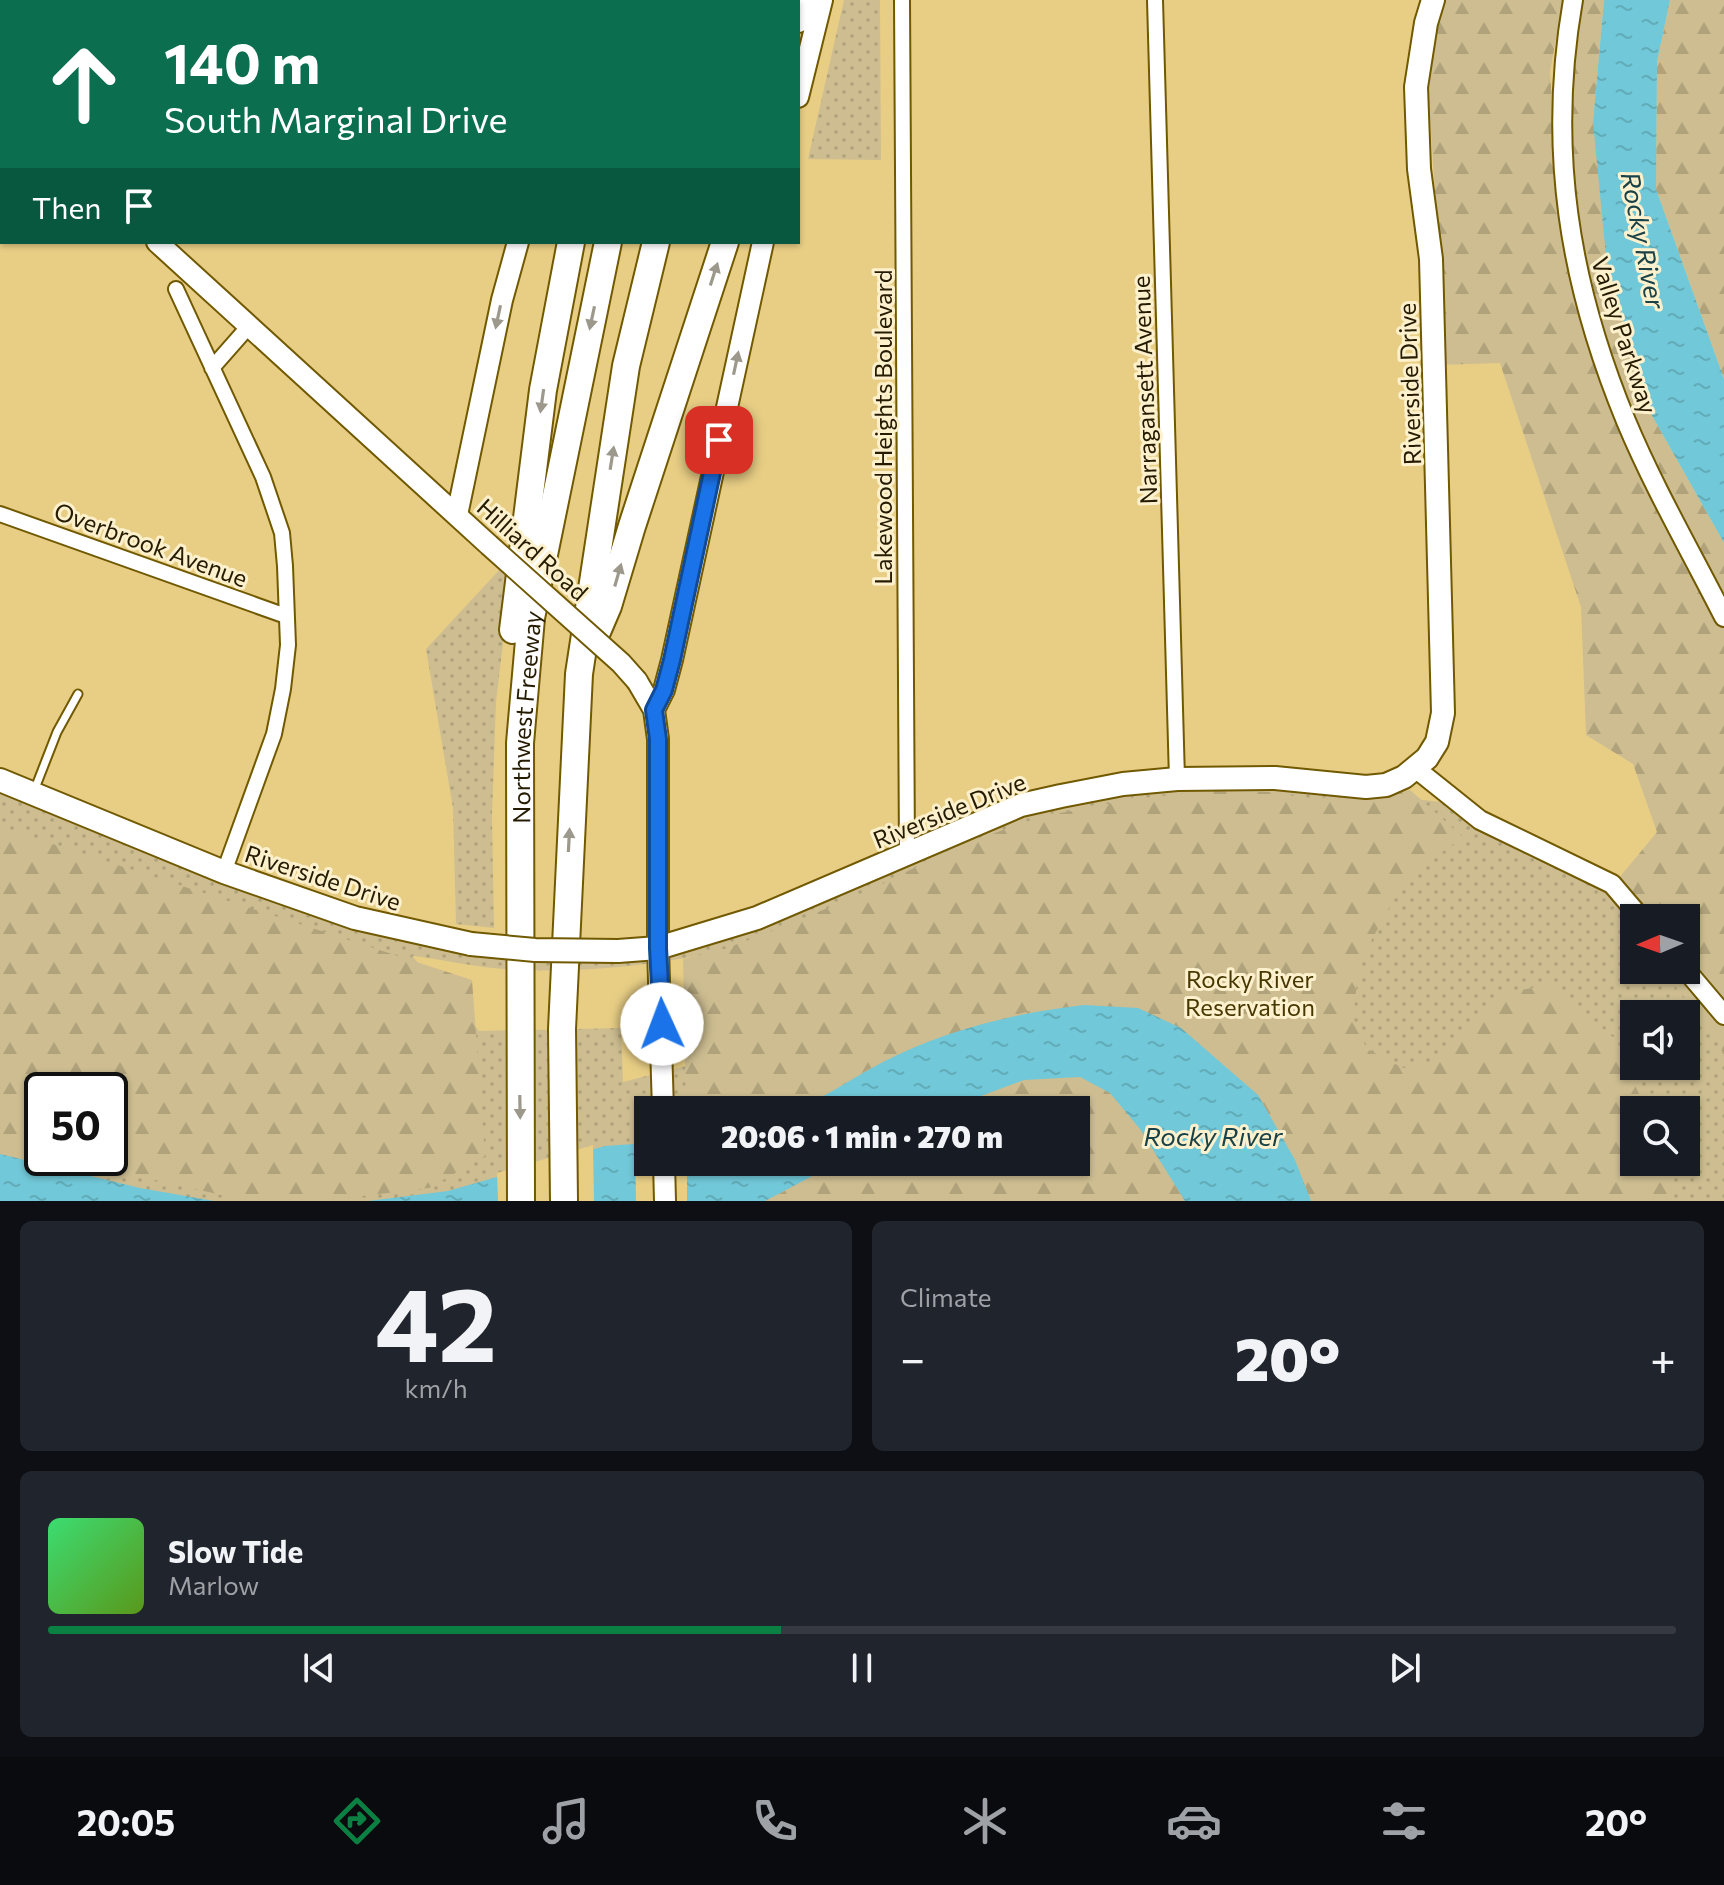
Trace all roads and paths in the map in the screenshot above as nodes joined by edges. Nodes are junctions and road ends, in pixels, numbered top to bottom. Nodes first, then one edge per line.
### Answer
1 (822, 0) edge
2 (902, 0) edge
3 (1155, 0) edge
4 (1433, 0) edge
5 (1573, 0) edge
6 (800, 89) edge
7 (159, 244) edge
8 (517, 244) edge
9 (571, 244) edge
10 (608, 244) edge
11 (656, 244) edge
12 (724, 244) edge
13 (763, 244) edge
14 (176, 289) dead end
15 (249, 326) junction
16 (212, 368) junction
17 (0, 514) edge
18 (457, 515) junction
19 (286, 616) junction
20 (1724, 617) edge
21 (579, 674) junction
22 (78, 694) dead end
23 (654, 710) junction
24 (1415, 768) junction
25 (1177, 779) junction
26 (0, 780) edge
27 (33, 793) junction
28 (907, 853) junction
29 (224, 872) junction
30 (1629, 904) edge
31 (658, 948) junction
32 (1698, 984) edge
33 (520, 993) junction
34 (1724, 1015) edge
35 (663, 1096) edge
36 (664, 1176) edge
37 (521, 1201) edge
38 (564, 1201) edge
39 (665, 1201) edge

1 - 6 main road
2 - 28 street, Lakewood Heights Boulevard
3 - 25 street, Narragansett Avenue
4 - 24 main road, Riverside Drive
5 - 20 street, Valley Parkway
7 - 15 main road, Hilliard Road
8 -> 18 main road
9 -> 33 highway
10 -> 33 highway, Northwest Freeway
21 -> 11 highway, Northwest Freeway
21 -> 12 highway
23 -> 13 main road
14 - 16 street
15 - 16 street
15 - 18 main road, Hilliard Road
16 - 19 street
17 - 19 street, Overbrook Avenue
18 - 23 main road, Hilliard Road, bridge
19 - 29 street
38 -> 21 highway, Northwest Freeway
22 - 27 lane
23 - 31 main road, Hilliard Road
24 - 25 main road, Riverside Drive
24 - 30 street
25 - 28 main road, Riverside Drive
26 - 27 main road, Riverside Drive
27 - 29 main road, Riverside Drive
28 - 31 main road, Riverside Drive
29 - 31 main road, Riverside Drive, bridge
31 - 35 main road, Hilliard Road
32 - 34 street
33 -> 37 highway, Northwest Freeway
36 - 39 main road

